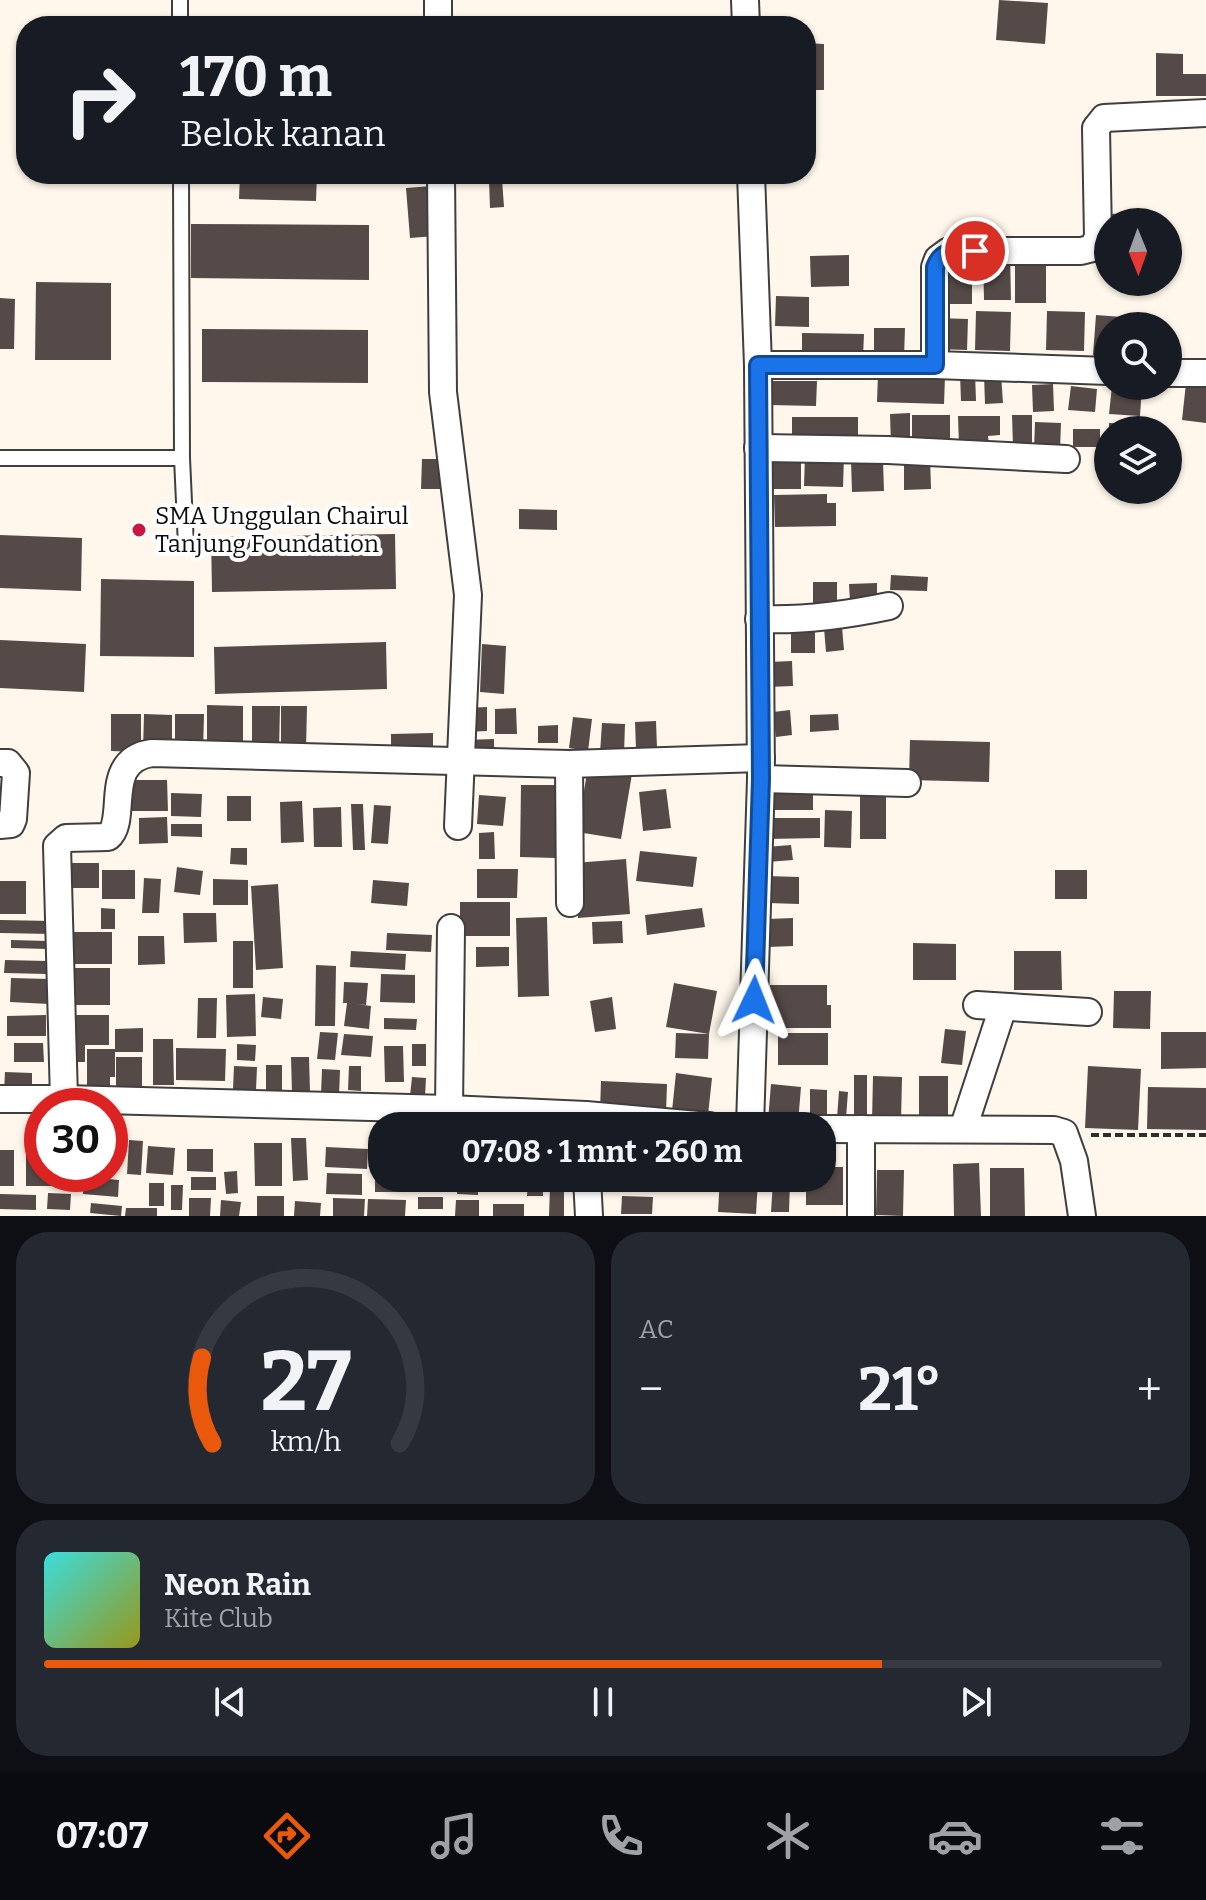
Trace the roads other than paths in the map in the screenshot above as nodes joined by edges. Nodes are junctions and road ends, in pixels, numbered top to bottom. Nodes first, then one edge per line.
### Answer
1 (1206, 113) edge
2 (181, 184) edge
3 (441, 184) edge
4 (751, 184) edge
5 (758, 365) junction
6 (935, 365) junction
7 (1094, 371) edge
8 (1182, 373) edge
9 (1206, 373) edge
10 (758, 448) junction
11 (0, 458) edge
12 (182, 458) junction
13 (1066, 459) dead end
14 (186, 546) dead end
15 (889, 606) dead end
16 (759, 619) junction
17 (461, 759) junction
18 (0, 763) edge
19 (569, 764) junction
20 (761, 768) junction
21 (907, 783) dead end
22 (0, 825) edge
23 (458, 826) dead end
24 (570, 903) dead end
25 (451, 928) dead end
26 (1088, 1012) dead end
27 (64, 1088) edge
28 (0, 1099) edge
29 (24, 1099) edge
30 (128, 1101) edge
31 (449, 1109) junction
32 (486, 1112) edge
33 (750, 1112) edge
34 (836, 1129) edge
35 (861, 1129) junction
36 (963, 1129) junction
37 (588, 1192) edge
38 (589, 1216) edge
39 (861, 1216) edge
40 (1082, 1216) edge

1 - 6 street
2 - 12 lane
3 - 17 street
4 - 5 street
5 - 6 street
5 - 10 street
6 - 7 street
8 - 9 street
10 - 13 street
10 - 16 street
11 - 12 lane
12 - 14 lane
15 - 16 street
16 - 20 street
17 - 19 street
17 - 23 street
17 - 27 street
18 - 22 street
19 - 20 street
19 - 24 street
20 - 21 street
20 - 33 street
25 - 31 street
26 - 36 street
28 - 29 street
30 - 31 street
31 - 32 street
34 - 35 street
35 - 36 street
35 - 39 street
36 - 40 street
37 - 38 street

